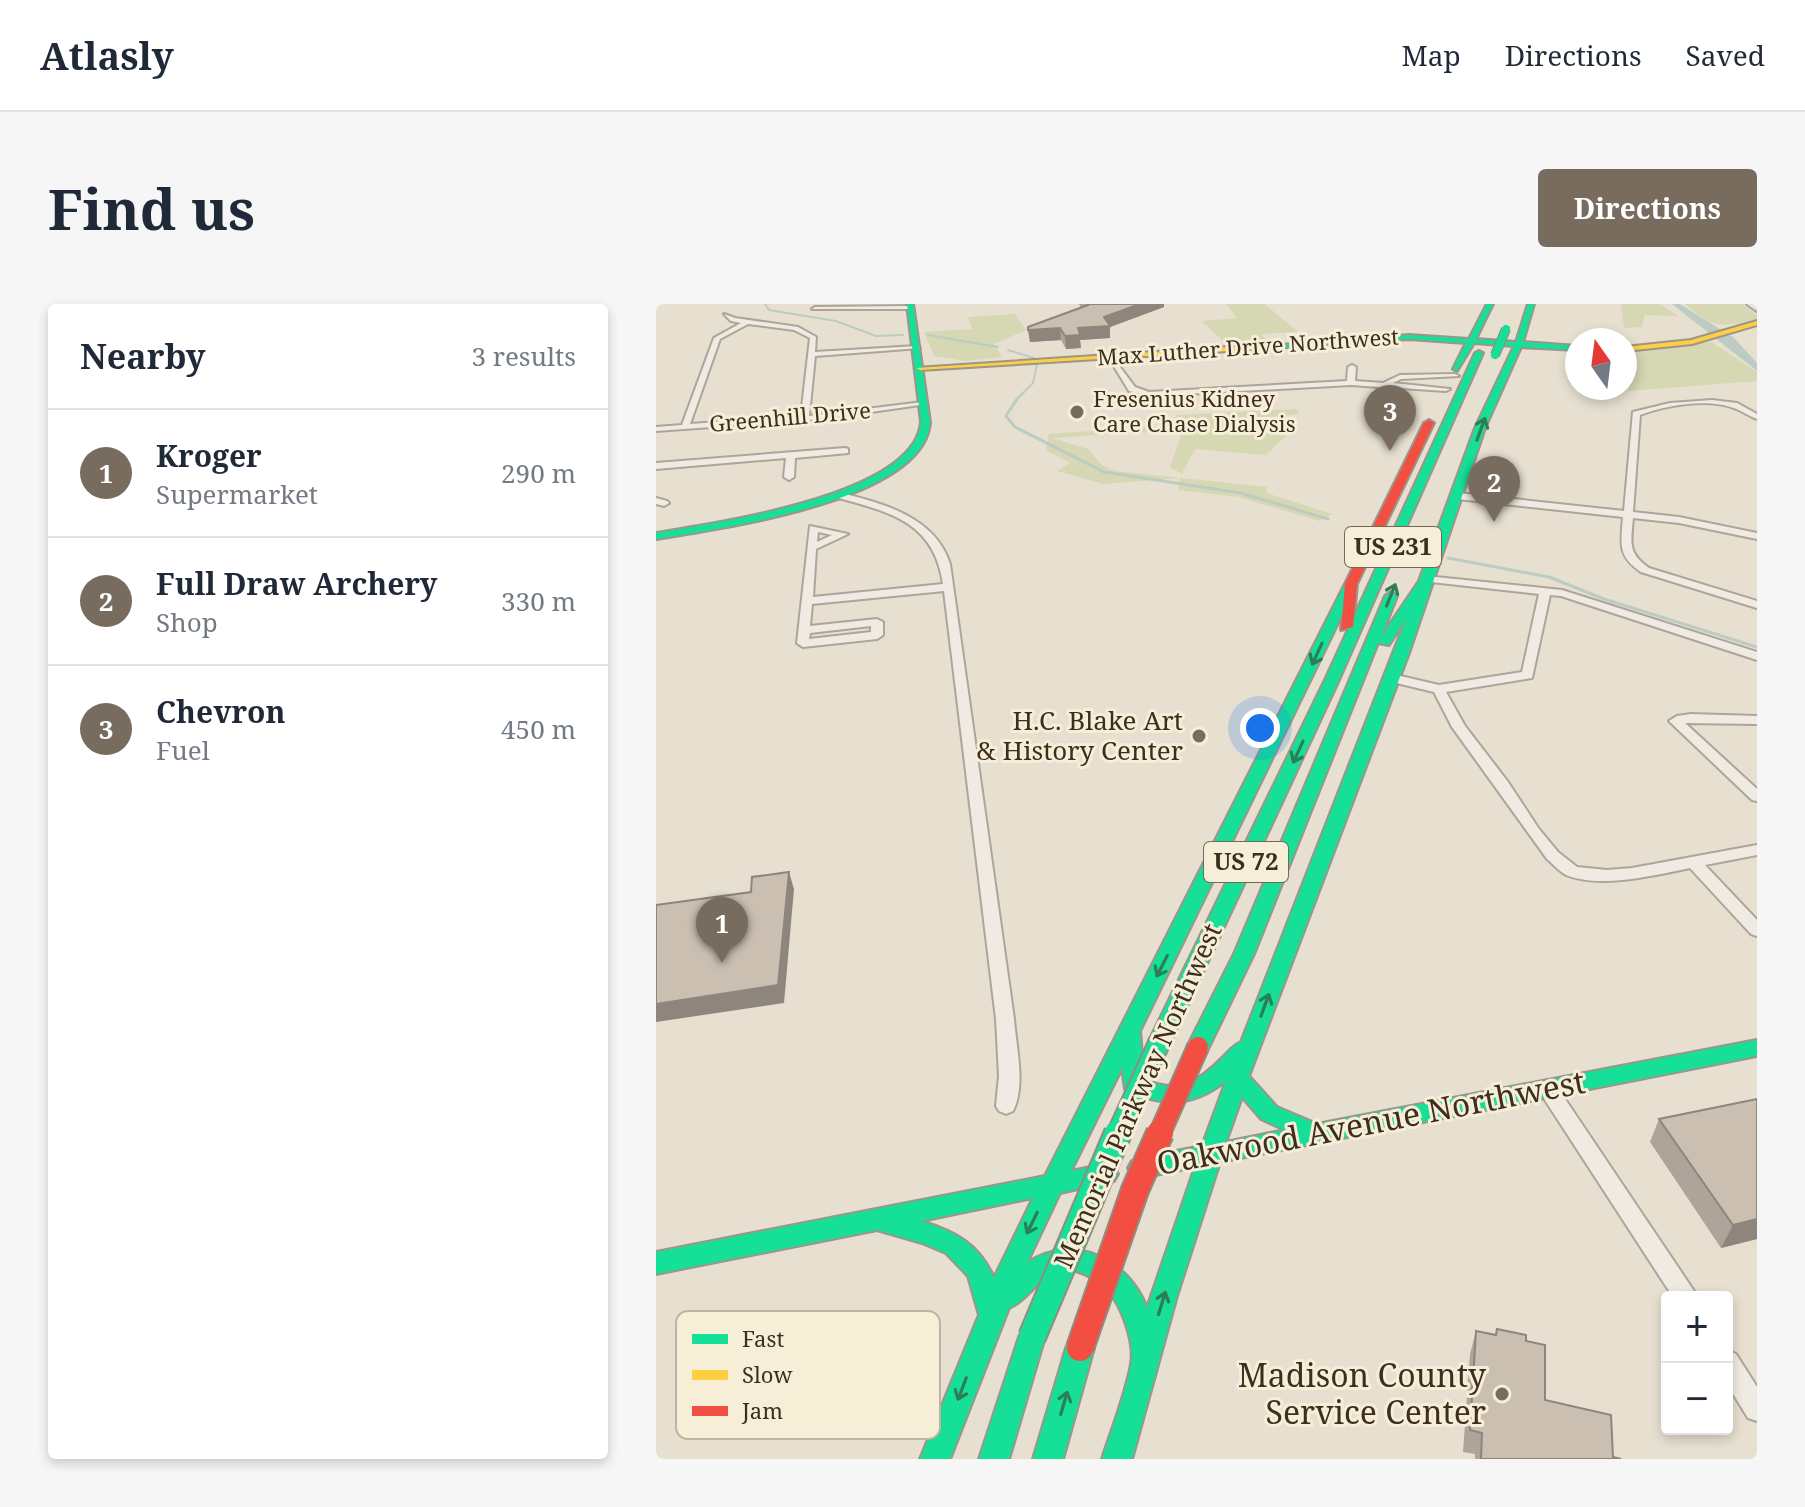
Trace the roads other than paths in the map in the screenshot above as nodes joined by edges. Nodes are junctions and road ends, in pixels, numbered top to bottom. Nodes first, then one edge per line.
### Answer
1 (1490, 304) edge
2 (1502, 304) edge
3 (1517, 304) edge
4 (1531, 304) edge
5 (1750, 304) edge
6 (911, 306) edge
7 (815, 309) dead end
8 (1757, 309) edge
9 (726, 315) dead end
10 (747, 322) junction
11 (1757, 323) edge
12 (1493, 342) junction
13 (1565, 347) edge
14 (1637, 347) edge
15 (917, 348) junction
16 (813, 354) junction
17 (1109, 356) junction
18 (1352, 367) dead end
19 (920, 368) junction
20 (1351, 383) junction
21 (1450, 383) junction
22 (1384, 385) junction
23 (923, 404) junction
24 (1372, 408) dead end
25 (1454, 411) junction
26 (1757, 417) edge
27 (805, 418) junction
28 (685, 427) junction
29 (656, 429) edge
30 (1418, 447) junction
31 (845, 451) dead end
32 (791, 456) junction
33 (656, 467) edge
34 (789, 477) dead end
35 (838, 495) junction
36 (1458, 496) junction
37 (1627, 514) junction
38 (656, 536) edge
39 (1757, 536) edge
40 (813, 547) dead end
41 (1426, 580) junction
42 (1351, 584) junction
43 (949, 587) junction
44 (1545, 592) junction
45 (808, 601) junction
46 (1757, 605) edge
47 (804, 630) junction
48 (1757, 656) edge
49 (1392, 678) junction
50 (1331, 682) junction
51 (1439, 689) junction
52 (1351, 693) junction
53 (1757, 720) edge
54 (1757, 797) edge
55 (1757, 850) edge
56 (1692, 861) junction
57 (1757, 930) edge
58 (1134, 1021) junction
59 (1254, 1034) junction
60 (1757, 1048) edge
61 (1238, 1078) junction
62 (1548, 1089) junction
63 (1006, 1106) dead end
64 (1316, 1134) junction
65 (1211, 1154) junction
66 (1051, 1185) junction
67 (875, 1220) junction
68 (656, 1263) edge
69 (1682, 1291) edge
70 (990, 1319) junction
71 (1145, 1361) junction
72 (1728, 1363) edge
73 (1757, 1409) edge
74 (935, 1459) edge
75 (994, 1459) edge
76 (1048, 1459) edge
77 (1117, 1459) edge

1 - 12 main road, US 72
2 - 12 main road, Memorial Parkway Northwest / US 231
3 - 12 main road, Memorial Parkway Northwest / US 231
4 - 12 main road, US 72
5 - 8 street
6 - 7 street
6 - 15 main road
9 - 10 street
10 - 16 street
10 - 28 street
11 - 14 main road
12 - 13 main road, Max Luther Drive Northwest
12 - 17 main road, Max Luther Drive Northwest
12 - 21 main road, US 72
12 - 25 main road, Memorial Parkway Northwest / US 231
36 -> 12 main road, US 72
52 -> 12 main road, Memorial Parkway Northwest / US 231
15 - 16 street
15 - 19 main road
16 - 27 street
17 - 19 main road, Max Luther Drive Northwest
17 - 20 street
18 - 20 street
19 - 23 main road
20 - 22 street
21 - 22 street
21 - 22 street
21 - 30 main road, US 72
22 - 24 street
23 - 27 street, Greenhill Drive
23 - 35 main road
25 - 30 main road
25 - 50 main road, Memorial Parkway Northwest / US 231
26 - 37 street
27 - 28 street, Greenhill Drive
28 - 29 street, Greenhill Drive
30 - 42 main road, US 72
31 - 32 street
32 - 33 street
32 - 34 street
35 - 38 main road
35 - 43 street
36 - 37 street
36 - 41 main road, US 72
37 - 39 street
37 - 46 street
40 - 45 street
41 - 44 street
41 - 49 main road
41 - 52 main road, US 72
42 - 50 main road, US 72
42 -> 58 main road
43 - 45 street
43 - 63 street
44 - 48 street
44 - 51 street
45 - 47 street
47 - 47 street
49 - 51 street
59 -> 49 main road
50 -> 75 main road, Memorial Parkway Northwest / US 72, bridge
51 - 56 street
76 -> 52 main road, Memorial Parkway Northwest / US 72, bridge
53 - 54 street
55 - 56 street
56 - 57 street
58 - 59 main road
58 - 66 main road
59 - 61 main road
60 - 62 main road, Oakwood Avenue Northwest
61 - 64 main road
61 - 65 main road
62 - 64 main road, Oakwood Avenue Northwest
62 - 69 street
64 - 65 main road, Oakwood Avenue Northwest
65 - 66 main road, Oakwood Avenue Northwest
71 -> 65 main road
66 - 67 main road, Oakwood Avenue Northwest
66 -> 70 main road
67 - 68 main road, Oakwood Avenue Northwest
67 - 70 main road
70 - 71 main road
70 -> 74 main road
71 - 77 main road
72 - 73 street

